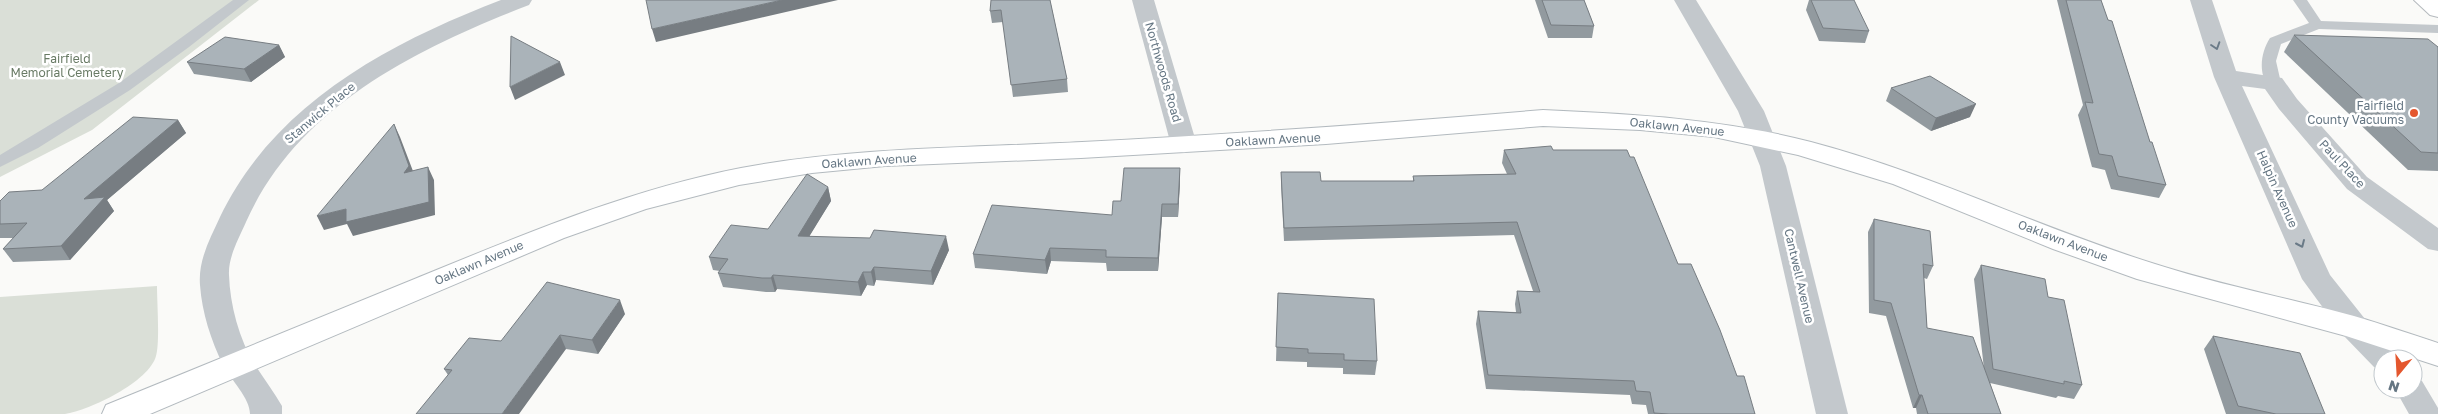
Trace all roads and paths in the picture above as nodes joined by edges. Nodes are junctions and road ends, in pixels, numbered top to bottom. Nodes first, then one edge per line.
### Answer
1 (242, 0) edge
2 (521, 0) edge
3 (1143, 0) edge
4 (1686, 0) edge
5 (2202, 0) edge
6 (2300, 0) edge
7 (2425, 0) edge
8 (2438, 10) edge
9 (2317, 25) junction
10 (2438, 29) edge
11 (2226, 77) junction
12 (2273, 82) junction
13 (1762, 139) junction
14 (1184, 145) junction
15 (0, 162) edge
16 (2438, 242) edge
17 (2354, 327) junction
18 (2375, 349) edge
19 (2438, 355) edge
20 (239, 365) junction
21 (2417, 399) edge
22 (118, 414) edge
23 (266, 414) edge
24 (1832, 414) edge
25 (2425, 414) edge

1 - 15 lane
2 - 20 street, Stanwick Place
3 - 14 street, Northwoods Road
4 - 13 street, Cantwell Avenue
5 -> 11 street, Halpin Avenue
6 - 9 lane
7 - 8 street
9 - 10 lane
9 - 12 lane
11 - 12 street
11 -> 17 street, Halpin Avenue
12 - 16 street, Paul Place
13 - 14 street, Oaklawn Avenue
13 - 17 street, Oaklawn Avenue
13 - 24 street, Cantwell Avenue
14 - 20 street, Oaklawn Avenue
17 - 18 street, Halpin Avenue
17 - 19 street, Oaklawn Avenue
20 - 22 street, Oaklawn Avenue
20 - 23 street, Stanwick Place
21 - 25 street

